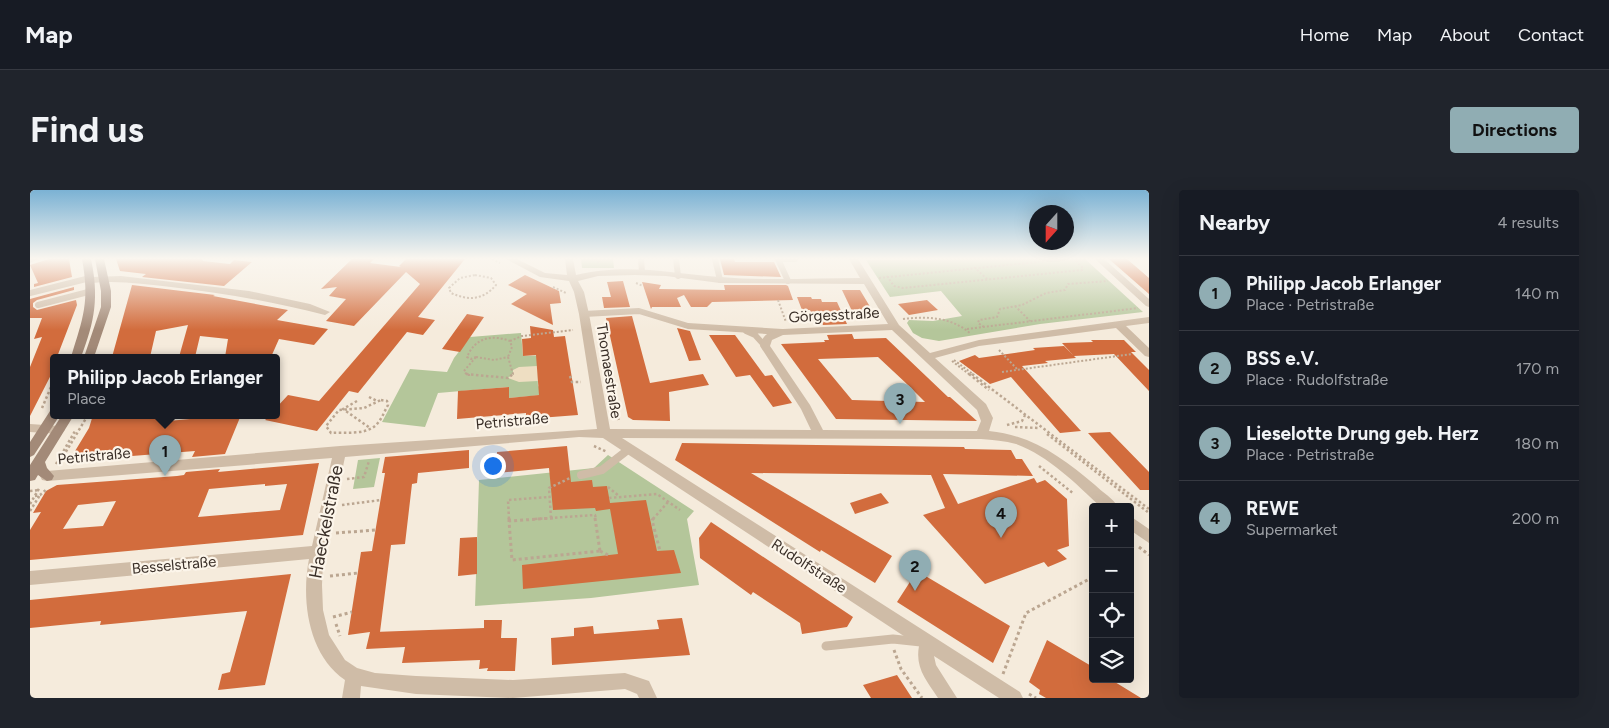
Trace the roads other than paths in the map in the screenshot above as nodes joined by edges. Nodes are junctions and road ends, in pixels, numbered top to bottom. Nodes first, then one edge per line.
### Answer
1 (91, 283) junction
2 (104, 283) edge
3 (162, 283) edge
4 (574, 283) edge
5 (867, 283) edge
6 (1123, 283) edge
7 (30, 294) edge
8 (38, 305) dead end
9 (1146, 306) edge
10 (325, 312) dead end
11 (584, 314) junction
12 (1149, 320) edge
13 (897, 323) junction
14 (1118, 324) junction
15 (740, 328) junction
16 (786, 332) junction
17 (765, 346) junction
18 (77, 354) edge
19 (90, 354) edge
20 (1149, 354) edge
21 (927, 358) junction
22 (51, 419) edge
23 (66, 419) edge
24 (30, 428) edge
25 (45, 430) junction
26 (60, 430) junction
27 (604, 432) junction
28 (819, 433) junction
29 (982, 435) junction
30 (629, 449) junction
31 (340, 451) junction
32 (35, 457) edge
33 (581, 475) road end
34 (30, 476) edge
35 (47, 482) junction
36 (1106, 503) edge
37 (1134, 525) edge
38 (1149, 537) edge
39 (318, 552) junction
40 (30, 578) edge
41 (928, 644) junction
42 (826, 646) dead end
43 (354, 676) junction
44 (351, 698) edge
45 (648, 698) edge
46 (948, 698) edge
47 (1014, 698) edge

1 - 7 lane
1 - 8 lane
1 - 18 main road
2 - 19 main road
3 - 10 street
4 - 11 street, Thomaestraße
5 - 13 street
6 - 9 street
11 - 15 lane, Thomaestraße
11 - 27 street, Thomaestraße
12 - 14 street
13 - 16 street, Görgesstraße
13 - 21 street
14 - 20 street
14 - 21 street
15 - 16 lane, Thomaestraße
15 - 17 lane
16 - 17 street, Görgesstraße
17 - 28 street
21 - 29 street
22 - 25 main road
23 - 26 main road
24 - 25 street
25 - 26 street
25 - 32 main road
26 - 32 main road
27 - 28 street, Petristraße
27 - 30 street, Rudolfstraße
27 - 31 street, Petristraße
28 - 29 street, Petristraße
29 - 36 street, Petristraße
30 - 33 lane
30 - 41 street, Rudolfstraße
31 - 35 street, Petristraße
31 - 39 street, Haeckelstraße
32 - 34 main road
32 - 35 main road
34 - 35 main road
37 - 38 street
39 - 40 street, Besselstraße
39 - 43 street, Haeckelstraße
41 - 42 lane
41 - 46 street
41 - 47 street, Rudolfstraße
43 - 44 street
43 - 45 street

